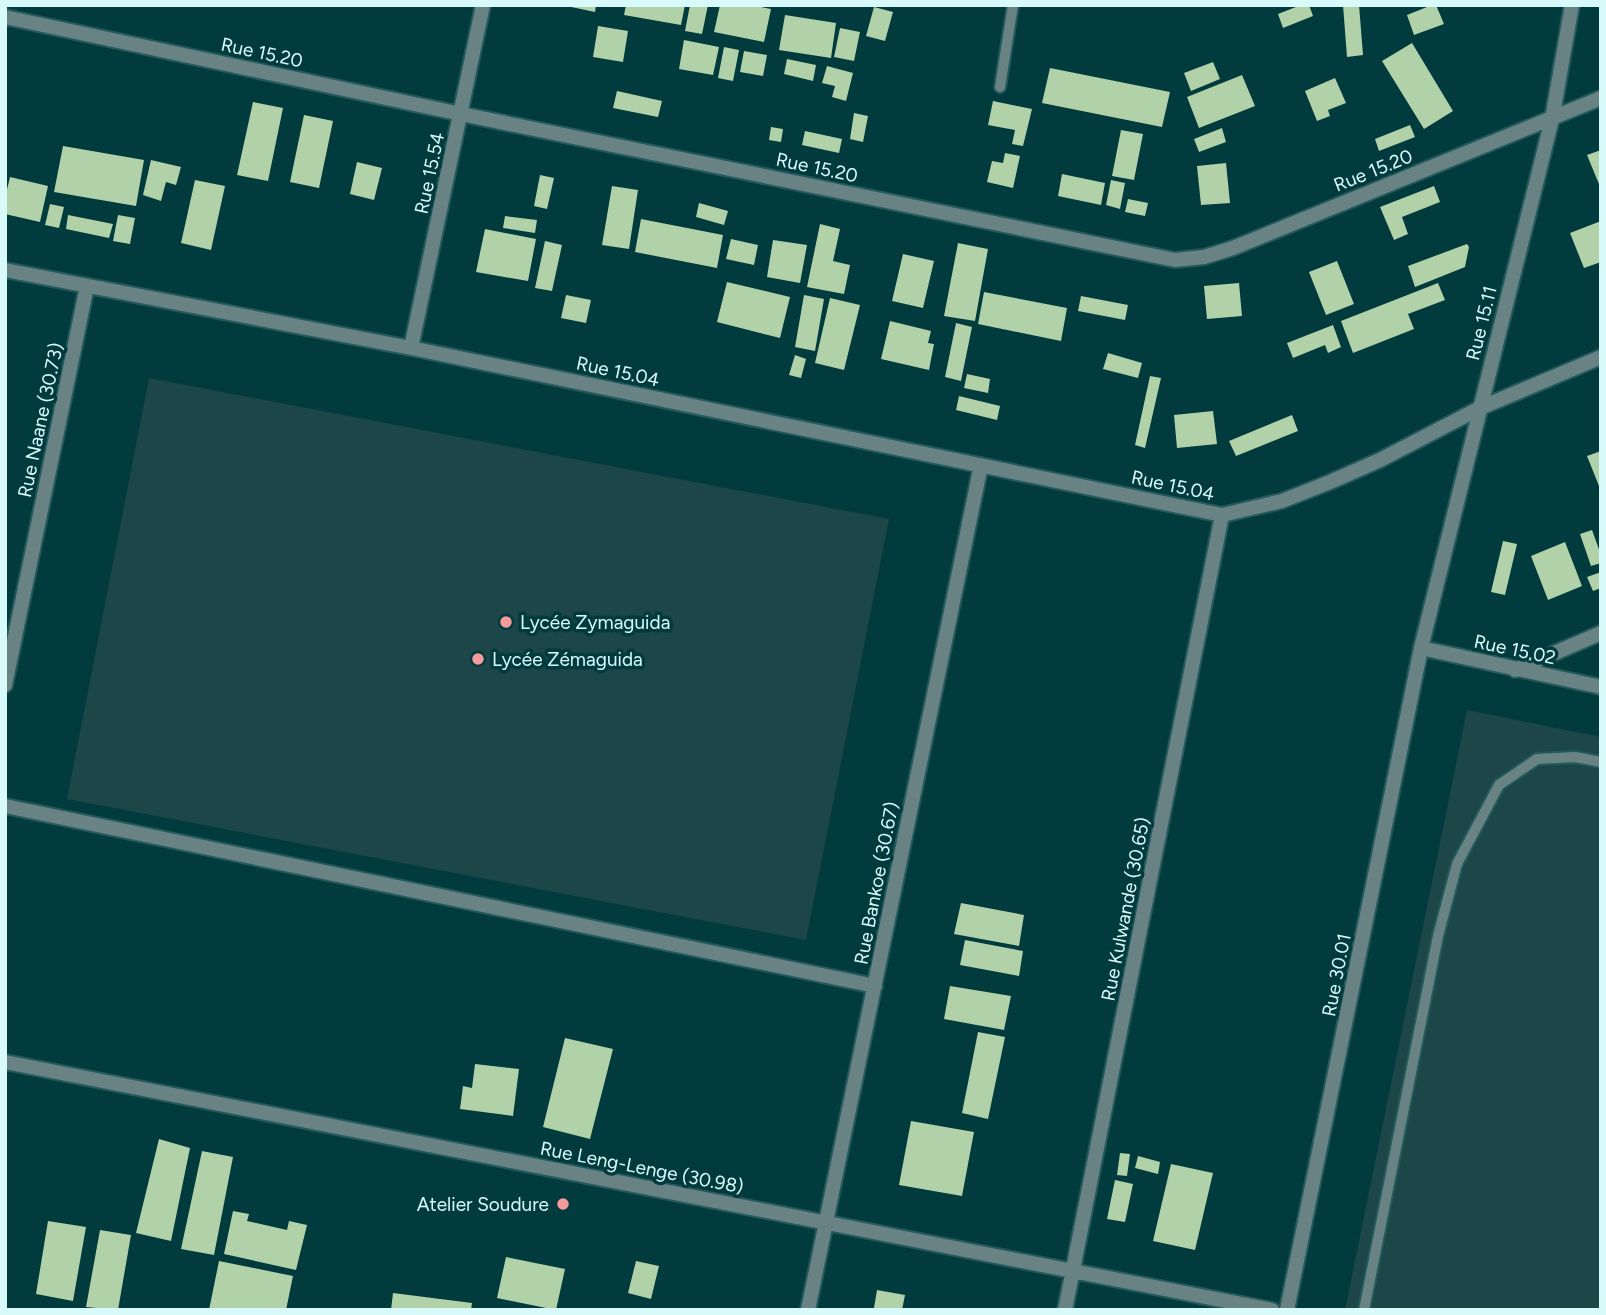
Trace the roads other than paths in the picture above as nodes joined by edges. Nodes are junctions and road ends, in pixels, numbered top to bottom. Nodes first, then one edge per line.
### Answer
1 (483, 5) edge
2 (1013, 5) edge
3 (1572, 5) edge
4 (5, 17) edge
5 (1000, 87) dead end
6 (1601, 98) edge
7 (461, 114) junction
8 (1552, 119) junction
9 (5, 270) edge
10 (87, 286) junction
11 (411, 348) junction
12 (1601, 357) edge
13 (1480, 408) junction
14 (981, 465) junction
15 (1222, 515) junction
16 (1601, 634) edge
17 (1422, 648) junction
18 (1515, 670) junction
19 (5, 685) edge
20 (1601, 687) edge
21 (1601, 762) edge
22 (5, 806) edge
23 (875, 986) junction
24 (5, 1062) edge
25 (826, 1222) junction
26 (1073, 1272) junction
27 (808, 1310) edge
28 (1065, 1310) edge
29 (1272, 1310) edge
30 (1287, 1310) edge
31 (1364, 1310) edge

1 - 7 street, Rue 15.54
2 - 5 lane
3 - 8 street, Rue 15.11
4 - 7 street, Rue 15.20
6 - 8 street, Rue 15.20
7 - 8 street, Rue 15.20
7 - 11 street, Rue 15.54
8 - 13 street, Rue 15.11
9 - 10 street, Rue 15.04
10 - 11 street, Rue 15.04
10 - 19 street, Rue Naane (30.73)
11 - 14 street, Rue 15.04
12 - 13 street
13 - 15 street
13 - 17 street, Rue 15.11
14 - 15 street, Rue 15.04
14 - 23 street, Rue Bankoe (30.67)
15 - 26 street, Rue Kulwande (30.65)
16 - 18 street
17 - 18 street, Rue 15.02
17 - 30 street, Rue 30.01
18 - 20 street, Rue 15.02
21 - 31 lane
22 - 23 street
23 - 25 street, Rue Bankoe (30.67)
24 - 25 street, Rue Leng-Lenge (30.98)
25 - 26 street, Rue Leng-Lenge (30.98)
25 - 27 street, Rue Bankoe (30.67)
26 - 28 street, Rue Kulwande (30.65)
26 - 29 street, Rue Leng-Lenge (30.98)

